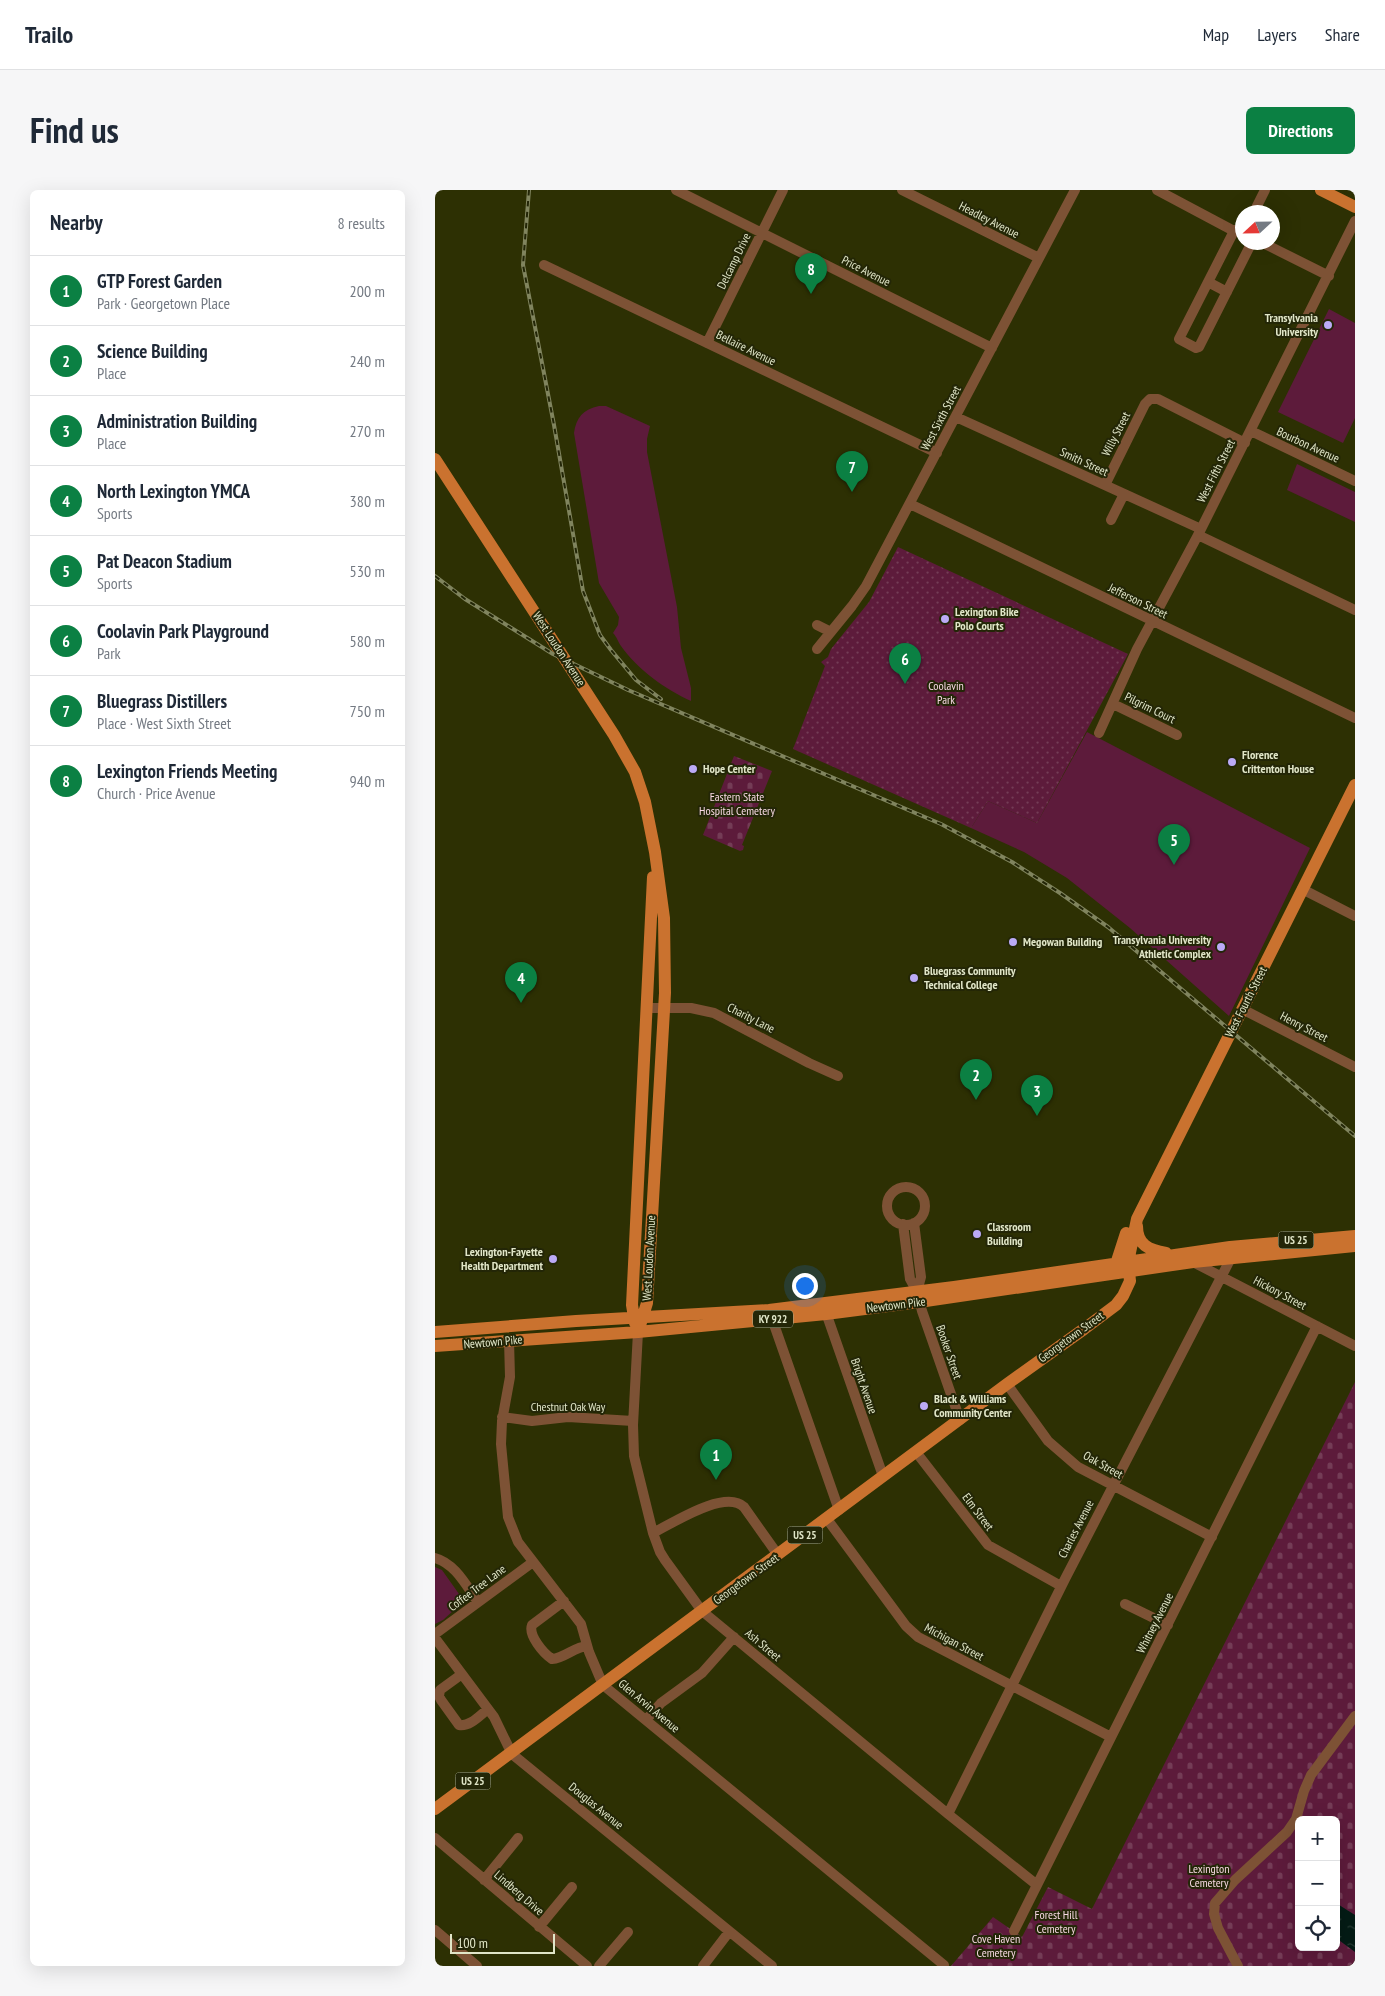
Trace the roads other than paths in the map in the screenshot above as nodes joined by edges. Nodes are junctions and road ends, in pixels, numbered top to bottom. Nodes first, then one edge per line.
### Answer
1 (676, 190) edge
2 (783, 190) edge
3 (902, 190) edge
4 (1075, 190) edge
5 (1157, 190) edge
6 (1265, 190) edge
7 (1321, 190) edge
8 (1258, 205) edge
9 (1355, 207) edge
10 (1355, 221) edge
11 (1235, 228) edge
12 (762, 233) junction
13 (1235, 234) edge
14 (1248, 250) edge
15 (1277, 250) edge
16 (1039, 258) junction
17 (544, 264) dead end
18 (1329, 276) junction
19 (1208, 282) junction
20 (1227, 292) junction
21 (707, 343) junction
22 (992, 348) junction
23 (956, 416) junction
24 (1251, 431) junction
25 (1245, 443) junction
26 (937, 453) junction
27 (435, 459) edge
28 (1355, 481) edge
29 (1105, 485) junction
30 (1124, 494) junction
31 (910, 504) junction
32 (1111, 520) dead end
33 (1200, 532) junction
34 (1355, 610) edge
35 (1151, 621) junction
36 (817, 625) dead end
37 (831, 632) junction
38 (817, 649) dead end
39 (1113, 704) junction
40 (1355, 718) edge
41 (1099, 733) dead end
42 (1177, 734) dead end
43 (1355, 785) edge
44 (655, 852) junction
45 (1302, 889) junction
46 (1355, 916) edge
47 (646, 1008) junction
48 (663, 1008) junction
49 (1242, 1009) junction
50 (1355, 1067) edge
51 (838, 1076) dead end
52 (1137, 1219) junction
53 (914, 1223) junction
54 (903, 1224) junction
55 (1355, 1236) edge
56 (1355, 1246) edge
57 (1174, 1255) junction
58 (1231, 1258) junction
59 (1193, 1262) junction
60 (1124, 1266) junction
61 (1222, 1277) junction
62 (918, 1297) junction
63 (824, 1309) junction
64 (770, 1315) junction
65 (639, 1317) junction
66 (1317, 1326) junction
67 (435, 1332) edge
68 (638, 1332) junction
69 (509, 1340) junction
70 (435, 1346) edge
71 (1355, 1346) edge
72 (1007, 1384) junction
73 (502, 1417) junction
74 (633, 1420) junction
75 (960, 1420) junction
76 (916, 1452) junction
77 (883, 1476) junction
78 (1113, 1486) junction
79 (839, 1510) junction
80 (827, 1519) junction
81 (653, 1533) junction
82 (1212, 1537) junction
83 (778, 1555) junction
84 (435, 1558) edge
85 (533, 1562) junction
86 (1061, 1586) junction
87 (564, 1601) junction
88 (478, 1602) junction
89 (1125, 1604) dead end
90 (702, 1611) junction
91 (1168, 1625) junction
92 (435, 1636) edge
93 (734, 1637) junction
94 (587, 1646) junction
95 (462, 1674) junction
96 (603, 1685) junction
97 (1012, 1686) junction
98 (488, 1709) junction
99 (1355, 1716) edge
100 (646, 1720) junction
101 (1111, 1737) junction
102 (511, 1754) junction
103 (435, 1809) edge
104 (948, 1814) junction
105 (435, 1838) edge
106 (518, 1838) dead end
107 (484, 1880) junction
108 (1037, 1885) junction
109 (572, 1887) dead end
110 (539, 1927) junction
111 (435, 1930) edge
112 (1014, 1931) dead end
113 (628, 1932) dead end
114 (729, 1932) junction
115 (477, 1966) edge
116 (587, 1966) edge
117 (599, 1966) edge
118 (703, 1966) edge
119 (772, 1966) edge
120 (944, 1966) edge
121 (1238, 1966) edge

1 - 12 street, Price Avenue
2 - 12 street, Delcamp Drive
3 - 16 street, Headley Avenue
4 - 16 street, West Sixth Street
5 - 11 street
6 - 8 street
7 - 9 main road
10 - 18 street, West Fifth Street
12 - 21 street, Delcamp Drive
12 - 22 street, Price Avenue
13 - 19 street
14 - 20 street
15 - 18 street
16 - 22 street, West Sixth Street
17 - 21 street, Bellaire Avenue
18 - 24 street, West Fifth Street
19 - 20 street
19 - 20 street
21 - 26 street, Bellaire Avenue
22 - 23 street, West Sixth Street
23 - 26 street, West Sixth Street
23 - 29 street, Smith Street
24 - 25 street, West Fifth Street
24 - 28 street, Bourbon Avenue
25 - 29 street, Willy Street
25 - 33 street, West Fifth Street
26 - 31 street, West Sixth Street
27 - 44 main road, West Loudon Avenue
29 - 30 street, Smith Street
30 - 32 street
30 - 33 street, Smith Street
31 - 35 street, Jefferson Street
31 - 37 street, West Sixth Street
33 - 34 street, Smith Street
33 - 35 street, West Fifth Street
35 - 39 street, West Fifth Street
35 - 40 street, Jefferson Street
36 - 37 street
37 - 38 street, West Sixth Street
39 - 41 street, West Fifth Street
39 - 42 street, Pilgrim Court
43 - 45 main road, West Fourth Street
44 - 47 main road, West Loudon Avenue
44 - 48 main road, West Loudon Avenue
45 - 46 street
45 - 49 main road, West Fourth Street
47 - 48 street, Charity Lane
47 - 65 main road, West Loudon Avenue
48 - 51 street, Charity Lane
48 - 65 main road, West Loudon Avenue
49 - 50 street, Henry Street
49 - 52 main road, West Fourth Street
52 - 57 main road
52 - 60 main road, West Fourth Street
53 - 54 street
53 - 54 street
53 - 62 street
54 - 62 street, Booker Street
55 - 57 main road, Newtown Pike / US 25
56 - 58 main road, Newtown Pike / US 25
57 - 60 main road, Newtown Pike / US 25
58 - 59 main road, Newtown Pike / US 25
58 - 61 street, Charles Avenue
59 - 60 main road, Newtown Pike / US 25
59 - 61 street, Hickory Street
60 - 62 main road, Newtown Pike / KY 922
60 - 72 main road, Georgetown Street / US 25
61 - 66 street, Hickory Street
61 - 78 street, Charles Avenue
62 - 63 main road, Newtown Pike / KY 922
62 - 75 street, Booker Street
63 - 64 main road, Newtown Pike / KY 922
63 - 77 street, Bright Avenue
64 - 65 main road, Newtown Pike / KY 922
64 - 68 main road, Newtown Pike / KY 922
64 - 79 street
65 - 67 main road, Newtown Pike / KY 922
65 - 68 main road, West Loudon Avenue
66 - 71 street, Hickory Street
66 - 82 street, Whitney Avenue
68 - 69 main road, Newtown Pike / KY 922
68 - 74 street, Ash Street
69 - 70 main road, Newtown Pike / KY 922
69 - 73 street, Glen Arvin Avenue
72 - 75 main road, Georgetown Street / US 25
72 - 78 street, Oak Street
73 - 74 street, Chestnut Oak Way
73 - 85 street, Glen Arvin Avenue
74 - 81 street, Ash Street
75 - 76 main road, Georgetown Street / US 25
76 - 77 main road, Georgetown Street / US 25
76 - 86 street, Elm Street
77 - 79 main road, Georgetown Street / US 25
78 - 82 street, Oak Street
78 - 86 street, Charles Avenue
79 - 80 main road, Georgetown Street / US 25
80 - 83 main road, Georgetown Street / US 25
80 - 97 street, Michigan Street
81 - 83 street
81 - 90 street, Ash Street
82 - 91 street, Whitney Avenue
83 - 90 main road, Georgetown Street / US 25
84 - 88 street
85 - 87 street, Glen Arvin Avenue
85 - 88 street, Coffee Tree Lane
86 - 97 street, Charles Avenue
87 - 94 street, Glen Arvin Avenue
87 - 94 street
88 - 92 street, Coffee Tree Lane
89 - 91 street
90 - 93 street, Ash Street
90 - 96 main road, Georgetown Street / US 25
91 - 101 street, Whitney Avenue
92 - 95 street, Douglas Avenue
93 - 100 street
93 - 104 street, Ash Street
94 - 96 street, Glen Arvin Avenue
95 - 98 street, Douglas Avenue
95 - 98 street
96 - 100 street, Glen Arvin Avenue
96 - 102 main road, Georgetown Street / US 25
97 - 101 street, Michigan Street
97 - 104 street, Charles Avenue
98 - 102 street, Douglas Avenue
99 - 121 street
100 - 120 street, Glen Arvin Avenue
101 - 108 street, Whitney Avenue
102 - 103 main road, Georgetown Street / US 25
102 - 114 street, Douglas Avenue
104 - 108 street, Ash Street
105 - 107 street, Lindberg Drive
106 - 107 street
107 - 110 street, Lindberg Drive
108 - 112 street, Whitney Avenue
109 - 110 street
110 - 116 street, Lindberg Drive
111 - 115 street
113 - 117 street
114 - 118 street
114 - 119 street, Douglas Avenue

